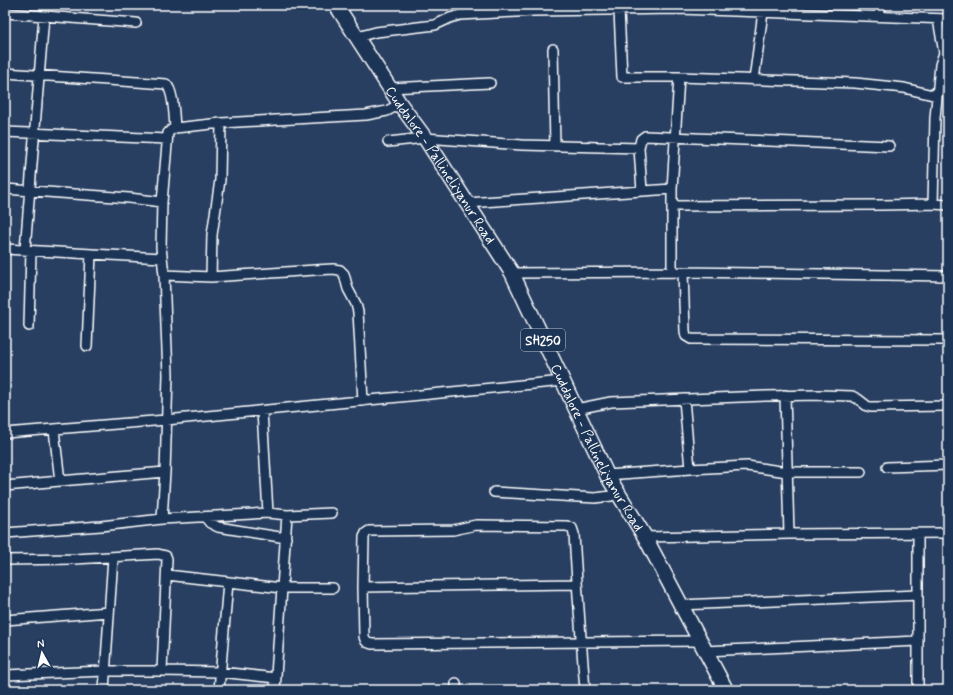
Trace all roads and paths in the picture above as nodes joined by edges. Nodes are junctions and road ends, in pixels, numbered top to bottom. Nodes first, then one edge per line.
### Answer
1 (336, 5) edge
2 (468, 5) edge
3 (881, 5) edge
4 (620, 7) edge
5 (732, 8) edge
6 (813, 9) edge
7 (763, 12) junction
8 (5, 13) edge
9 (468, 15) junction
10 (44, 16) junction
11 (880, 16) junction
12 (938, 19) junction
13 (948, 19) edge
14 (136, 23) dead end
15 (357, 37) junction
16 (553, 49) dead end
17 (946, 51) edge
18 (5, 74) edge
19 (39, 76) junction
20 (679, 77) junction
21 (754, 80) junction
22 (490, 83) dead end
23 (390, 88) junction
24 (937, 96) junction
25 (400, 104) junction
26 (221, 123) junction
27 (175, 128) junction
28 (5, 132) edge
29 (33, 133) junction
30 (425, 138) junction
31 (674, 138) junction
32 (167, 139) junction
33 (388, 142) dead end
34 (555, 146) junction
35 (889, 146) dead end
36 (639, 148) junction
37 (5, 189) edge
38 (672, 189) junction
39 (29, 191) junction
40 (642, 191) junction
41 (162, 202) junction
42 (466, 203) junction
43 (933, 204) junction
44 (948, 205) edge
45 (672, 206) junction
46 (5, 249) edge
47 (28, 251) junction
48 (91, 254) junction
49 (162, 258) junction
50 (672, 272) junction
51 (683, 272) junction
52 (512, 273) junction
53 (164, 275) junction
54 (948, 276) edge
55 (211, 277) junction
56 (29, 326) dead end
57 (948, 340) edge
58 (87, 346) dead end
59 (563, 381) junction
60 (785, 395) junction
61 (684, 399) junction
62 (362, 401) junction
63 (948, 406) edge
64 (576, 409) junction
65 (262, 410) junction
66 (166, 420) junction
67 (54, 430) junction
68 (5, 433) edge
69 (948, 466) edge
70 (887, 467) dead end
71 (690, 469) junction
72 (166, 472) junction
73 (787, 472) junction
74 (861, 472) dead end
75 (607, 474) junction
76 (60, 481) junction
77 (5, 486) edge
78 (494, 492) dead end
79 (618, 492) junction
80 (268, 513) junction
81 (332, 513) dead end
82 (287, 515) junction
83 (205, 517) junction
84 (162, 519) junction
85 (5, 533) edge
86 (948, 533) edge
87 (790, 534) junction
88 (918, 534) junction
89 (645, 537) junction
90 (286, 538) junction
91 (113, 557) junction
92 (5, 560) edge
93 (167, 575) junction
94 (228, 582) junction
95 (577, 584) junction
96 (363, 587) junction
97 (282, 588) junction
98 (333, 588) dead end
99 (918, 595) junction
100 (680, 605) junction
101 (109, 612) junction
102 (5, 620) edge
103 (918, 641) junction
104 (581, 642) junction
105 (702, 646) junction
106 (105, 671) junction
107 (162, 671) junction
108 (220, 672) junction
109 (5, 676) edge
110 (276, 678) junction
111 (104, 690) edge
112 (219, 690) edge
113 (275, 690) edge
114 (585, 690) edge
115 (726, 690) edge
116 (918, 690) edge

1 - 15 main road, Cuddalore - Pallineliyanur Road / SH250
2 - 9 street
3 - 11 street
4 - 5 street
4 - 9 street
4 - 20 street
5 - 7 street
6 - 7 street
6 - 11 street
7 - 21 street
8 - 10 street
9 - 15 street
10 - 14 street
10 - 19 street
11 - 12 street
12 - 13 street
12 - 17 street
15 - 23 main road, Cuddalore - Pallineliyanur Road / SH250
16 - 34 street
17 - 24 street
18 - 19 street
19 - 27 street
19 - 29 street
20 - 21 street
20 - 31 street
21 - 24 street
22 - 23 street
23 - 25 main road, Cuddalore - Pallineliyanur Road / SH250
24 - 43 street
25 - 26 street
25 - 30 main road, Cuddalore - Pallineliyanur Road / SH250
26 - 27 street
26 - 55 street
27 - 32 street
28 - 29 street
29 - 32 street
29 - 39 street
30 - 33 street
30 - 34 street
30 - 42 main road, Cuddalore - Pallineliyanur Road / SH250
31 - 35 street
31 - 36 street
31 - 38 street
32 - 41 street
34 - 36 street
36 - 40 street
37 - 39 street
38 - 40 street
38 - 45 street
39 - 41 street
39 - 47 street
40 - 42 street
41 - 49 street
42 - 52 main road, Cuddalore - Pallineliyanur Road / SH250
43 - 44 street
43 - 45 street
45 - 50 street
46 - 47 street
47 - 48 street
47 - 56 street
48 - 49 street
48 - 58 street
49 - 53 street
50 - 51 street
50 - 52 street
51 - 54 street
51 - 57 street
52 - 59 main road, Cuddalore - Pallineliyanur Road / SH250
53 - 55 street
53 - 66 street
55 - 62 street
59 - 62 street
59 - 64 main road, Cuddalore - Pallineliyanur Road / SH250
60 - 61 street
60 - 63 street
60 - 73 street
61 - 64 street
61 - 71 street
62 - 65 street
64 - 75 main road, Cuddalore - Pallineliyanur Road / SH250
65 - 66 street
65 - 80 street
66 - 67 street
66 - 72 street
67 - 68 street
67 - 76 street
69 - 70 street
71 - 73 street
71 - 75 street
72 - 76 street
72 - 84 street
73 - 74 street
73 - 87 street
75 - 79 main road, Cuddalore - Pallineliyanur Road / SH250
76 - 77 street
78 - 79 street
79 - 89 main road, Cuddalore - Pallineliyanur Road / SH250
80 - 82 street
80 - 83 street
81 - 82 street
82 - 90 street
83 - 84 street
83 - 90 street
84 - 85 street
86 - 88 street
87 - 88 street
87 - 89 street
88 - 99 street
89 - 100 main road, Cuddalore - Pallineliyanur Road / SH250
90 - 97 street
91 - 92 street
91 - 93 street
91 - 101 street
93 - 94 street
93 - 107 street
94 - 97 street
94 - 108 street
95 - 96 street
95 - 96 street
95 - 104 street
96 - 104 street
97 - 98 street
97 - 110 street
99 - 100 street
99 - 103 street
100 - 105 main road, Cuddalore - Pallineliyanur Road / SH250
101 - 102 street
101 - 106 street
103 - 105 street
103 - 116 street
104 - 105 street
104 - 114 street
105 - 115 main road, Cuddalore - Pallineliyanur Road / SH250
106 - 107 street
106 - 109 street
106 - 111 street
107 - 108 street
108 - 110 street
108 - 112 street
110 - 113 street

